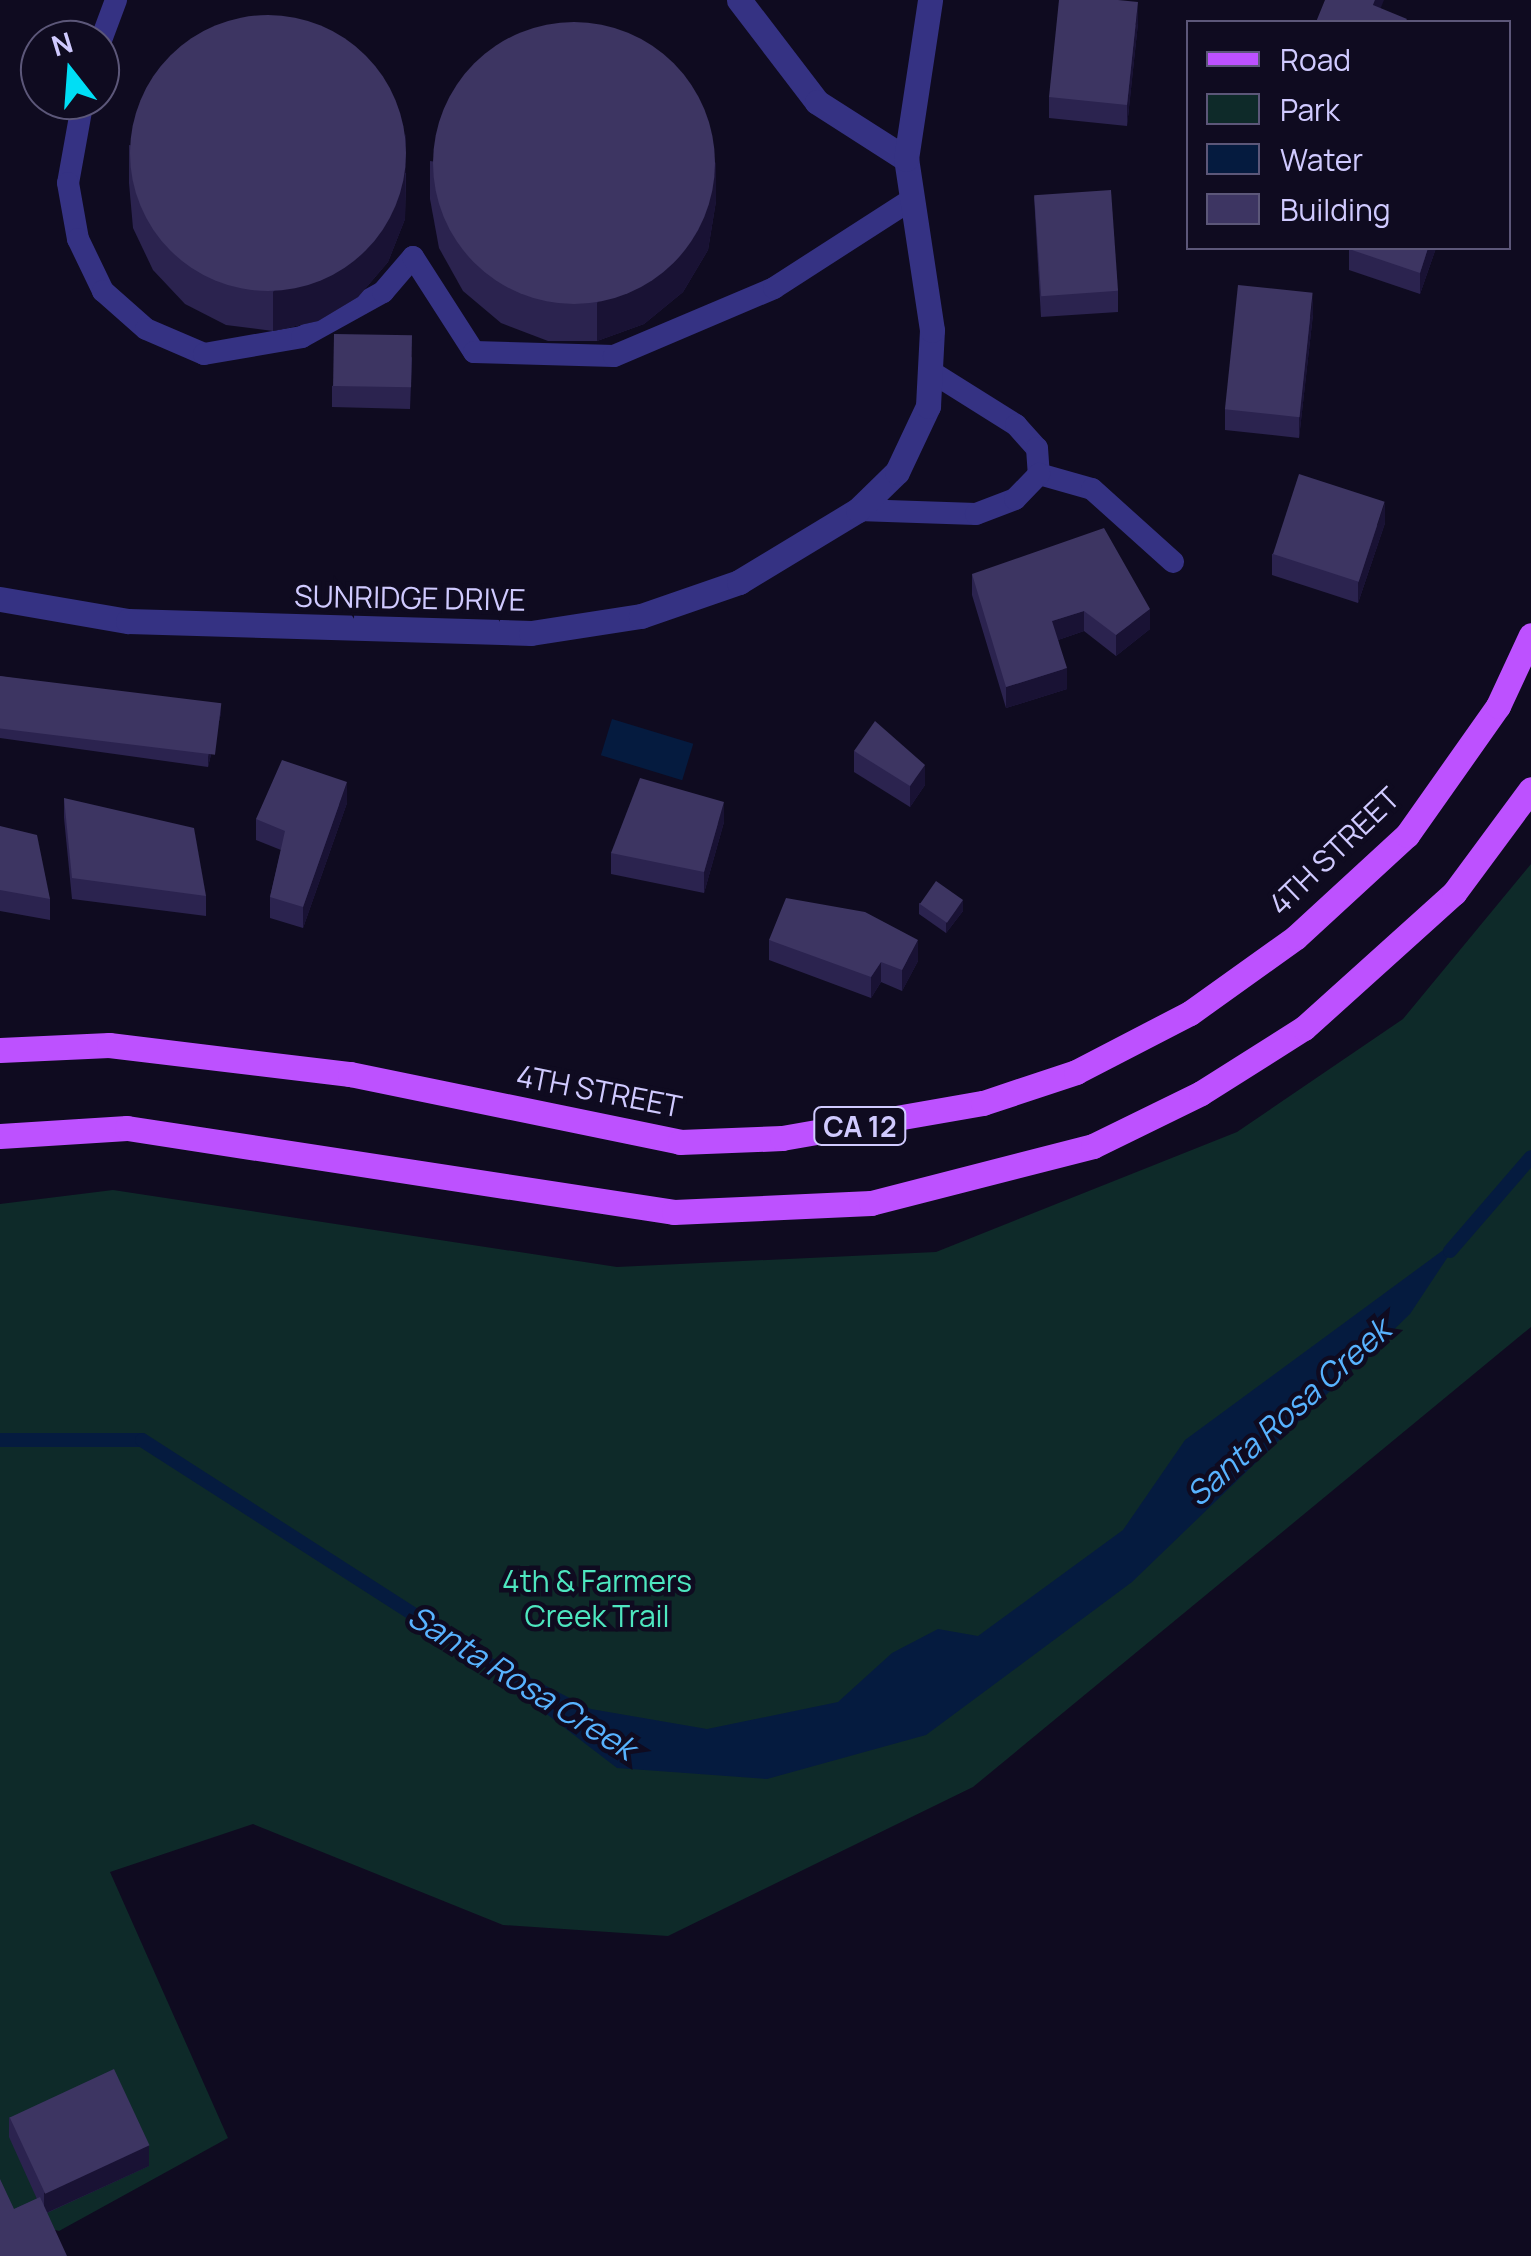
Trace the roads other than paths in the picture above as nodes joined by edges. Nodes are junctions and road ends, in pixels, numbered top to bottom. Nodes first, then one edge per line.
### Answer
1 (739, 0) edge
2 (930, 0) edge
3 (79, 120) edge
4 (906, 158) junction
5 (912, 199) junction
6 (930, 371) junction
7 (1040, 474) junction
8 (858, 510) junction
9 (1173, 562) dead end
10 (0, 599) edge
11 (1531, 635) edge
12 (1531, 789) edge
13 (0, 1050) edge
14 (0, 1136) edge

1 - 4 street
2 - 4 street, SUNRIDGE DRIVE
3 - 5 lane
4 - 5 street, SUNRIDGE DRIVE
5 - 6 street, SUNRIDGE DRIVE
6 - 7 lane
6 - 8 street, SUNRIDGE DRIVE
7 - 8 lane
7 - 9 lane
8 - 10 street, SUNRIDGE DRIVE
11 - 13 main road, 4TH STREET / CA 12
12 - 14 main road, CA 12

